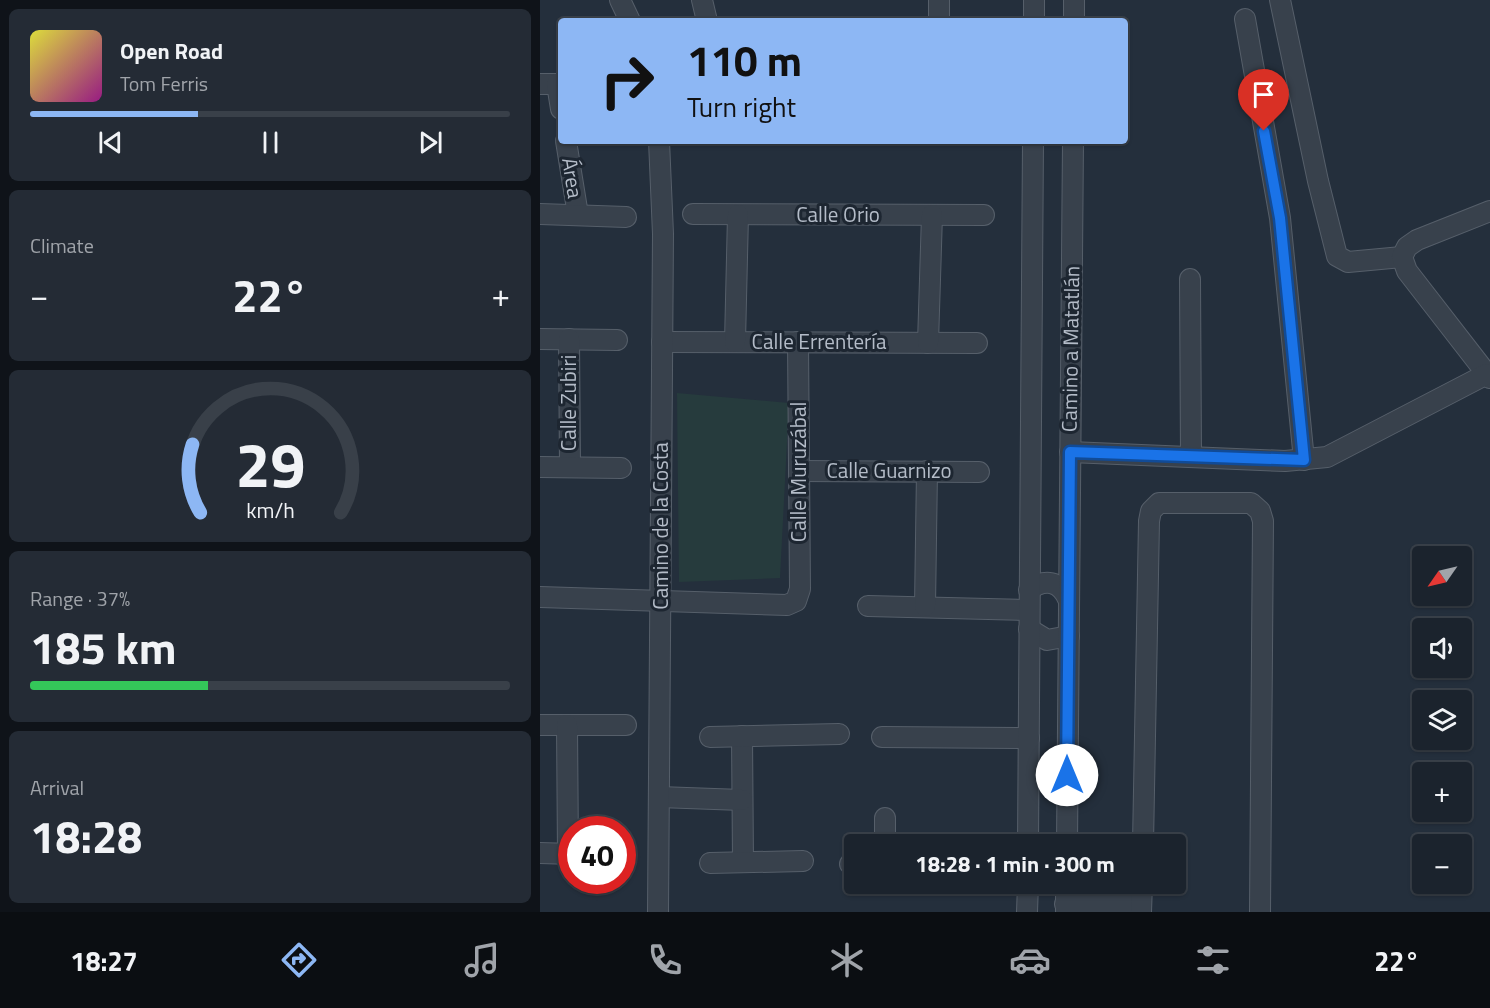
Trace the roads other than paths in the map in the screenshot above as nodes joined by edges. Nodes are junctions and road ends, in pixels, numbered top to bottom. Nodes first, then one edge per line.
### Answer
1 (620, 0) edge
2 (702, 0) edge
3 (939, 0) edge
4 (1034, 0) edge
5 (1074, 0) edge
6 (1280, 0) edge
7 (629, 18) edge
8 (706, 18) edge
9 (939, 18) edge
10 (1034, 18) edge
11 (1074, 18) edge
12 (1245, 19) dead end
13 (553, 84) edge
14 (558, 100) edge
15 (566, 144) edge
16 (659, 144) edge
17 (1033, 144) edge
18 (1073, 144) edge
19 (1490, 211) edge
20 (540, 214) edge
21 (693, 214) dead end
22 (578, 215) junction
23 (738, 215) junction
24 (932, 215) junction
25 (984, 215) dead end
26 (626, 217) dead end
27 (1402, 257) junction
28 (1190, 279) dead end
29 (540, 339) edge
30 (569, 339) junction
31 (617, 340) dead end
32 (662, 342) junction
33 (735, 342) junction
34 (798, 342) junction
35 (928, 343) junction
36 (977, 343) dead end
37 (1489, 376) edge
38 (1070, 452) junction
39 (1191, 456) junction
40 (1304, 460) junction
41 (540, 467) edge
42 (570, 467) junction
43 (621, 468) dead end
44 (799, 471) junction
45 (927, 471) junction
46 (979, 472) dead end
47 (1029, 590) junction
48 (540, 597) edge
49 (1068, 599) junction
50 (661, 600) junction
51 (868, 606) dead end
52 (925, 606) junction
53 (1029, 620) junction
54 (1069, 636) junction
55 (540, 725) edge
56 (567, 725) junction
57 (626, 726) dead end
58 (839, 734) dead end
59 (742, 736) junction
60 (710, 737) dead end
61 (882, 737) dead end
62 (1029, 738) junction
63 (659, 797) junction
64 (742, 800) junction
65 (569, 816) edge
66 (885, 818) dead end
67 (885, 834) edge
68 (1028, 834) edge
69 (1067, 834) edge
70 (1143, 834) edge
71 (540, 853) edge
72 (558, 854) edge
73 (804, 861) dead end
74 (710, 862) dead end
75 (743, 862) junction
76 (1028, 894) edge
77 (1141, 899) edge
78 (1065, 908) edge
79 (658, 912) edge
80 (1027, 912) edge
81 (1260, 912) edge

1 - 7 street
2 - 8 street
3 - 9 street
4 - 10 street
5 - 11 street
6 - 27 street
12 - 40 street
13 - 14 street
15 - 22 street, Área
16 - 32 street, Camino de la Costa
17 - 47 street, Camino a Matatlán
18 - 38 street, Camino a Matatlán
19 - 27 street
20 - 22 street
21 - 23 street, Calle Orio
22 - 26 street
23 - 24 street, Calle Orio
23 - 33 street
24 - 25 street, Calle Orio
24 - 35 street
27 - 37 street
28 - 39 street
29 - 30 street
30 - 31 street
30 - 42 street, Calle Zubiri
32 - 33 street, Calle Errentería
32 - 50 street, Camino de la Costa
33 - 34 street, Calle Errentería
34 - 35 street, Calle Errentería
34 - 44 street, Calle Muruzábal
35 - 36 street, Calle Errentería
37 - 40 street
38 - 39 street
38 - 49 street, Camino a Matatlán
39 - 40 street
41 - 42 street
42 - 43 street
44 - 45 street, Calle Guarnizo
44 - 50 street, Calle Muruzábal
45 - 46 street, Calle Guarnizo
45 - 52 street
47 - 49 street
47 - 53 street, Camino a Matatlán
48 - 50 street
49 - 54 street, Camino a Matatlán
50 - 63 street, Camino de la Costa
51 - 52 street
52 - 53 street
53 - 54 street
53 - 62 street, Camino a Matatlán
54 - 69 street, Camino a Matatlán
55 - 56 street
56 - 57 street
56 - 65 street
58 - 59 street
59 - 60 street
59 - 64 street
61 - 62 street
62 - 68 street, Camino a Matatlán
63 - 64 street
63 - 79 street, Camino de la Costa
64 - 75 street
66 - 67 street
70 - 81 street
71 - 72 street
73 - 75 street
74 - 75 street
76 - 80 street
77 - 78 street

